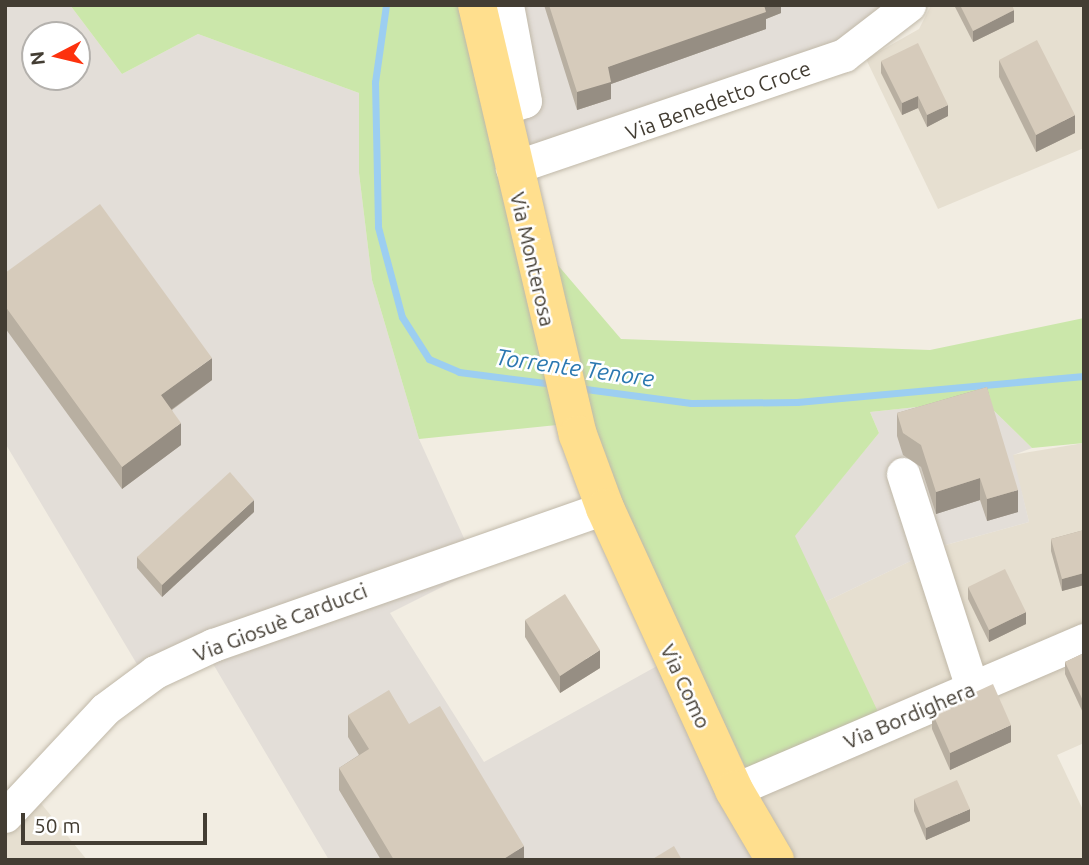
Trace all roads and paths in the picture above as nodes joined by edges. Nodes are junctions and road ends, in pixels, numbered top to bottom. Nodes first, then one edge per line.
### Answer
1 (477, 5) edge
2 (507, 5) edge
3 (909, 5) edge
4 (500, 109) junction
5 (512, 169) junction
6 (903, 474) dead end
7 (604, 508) junction
8 (1084, 640) edge
9 (972, 688) junction
10 (734, 790) junction
11 (5, 816) edge
12 (775, 860) edge

1 - 4 main road, Via Monterosa
2 - 4 street
3 - 5 street, Via Benedetto Croce
4 - 5 main road, Via Monterosa
5 - 7 main road, Via Monterosa
6 - 9 street
7 - 10 main road, Via Como
7 - 11 street, Via Giosuè Carducci
8 - 9 street, Via Bordighera
9 - 10 street, Via Bordighera
10 - 12 main road, Via Como

